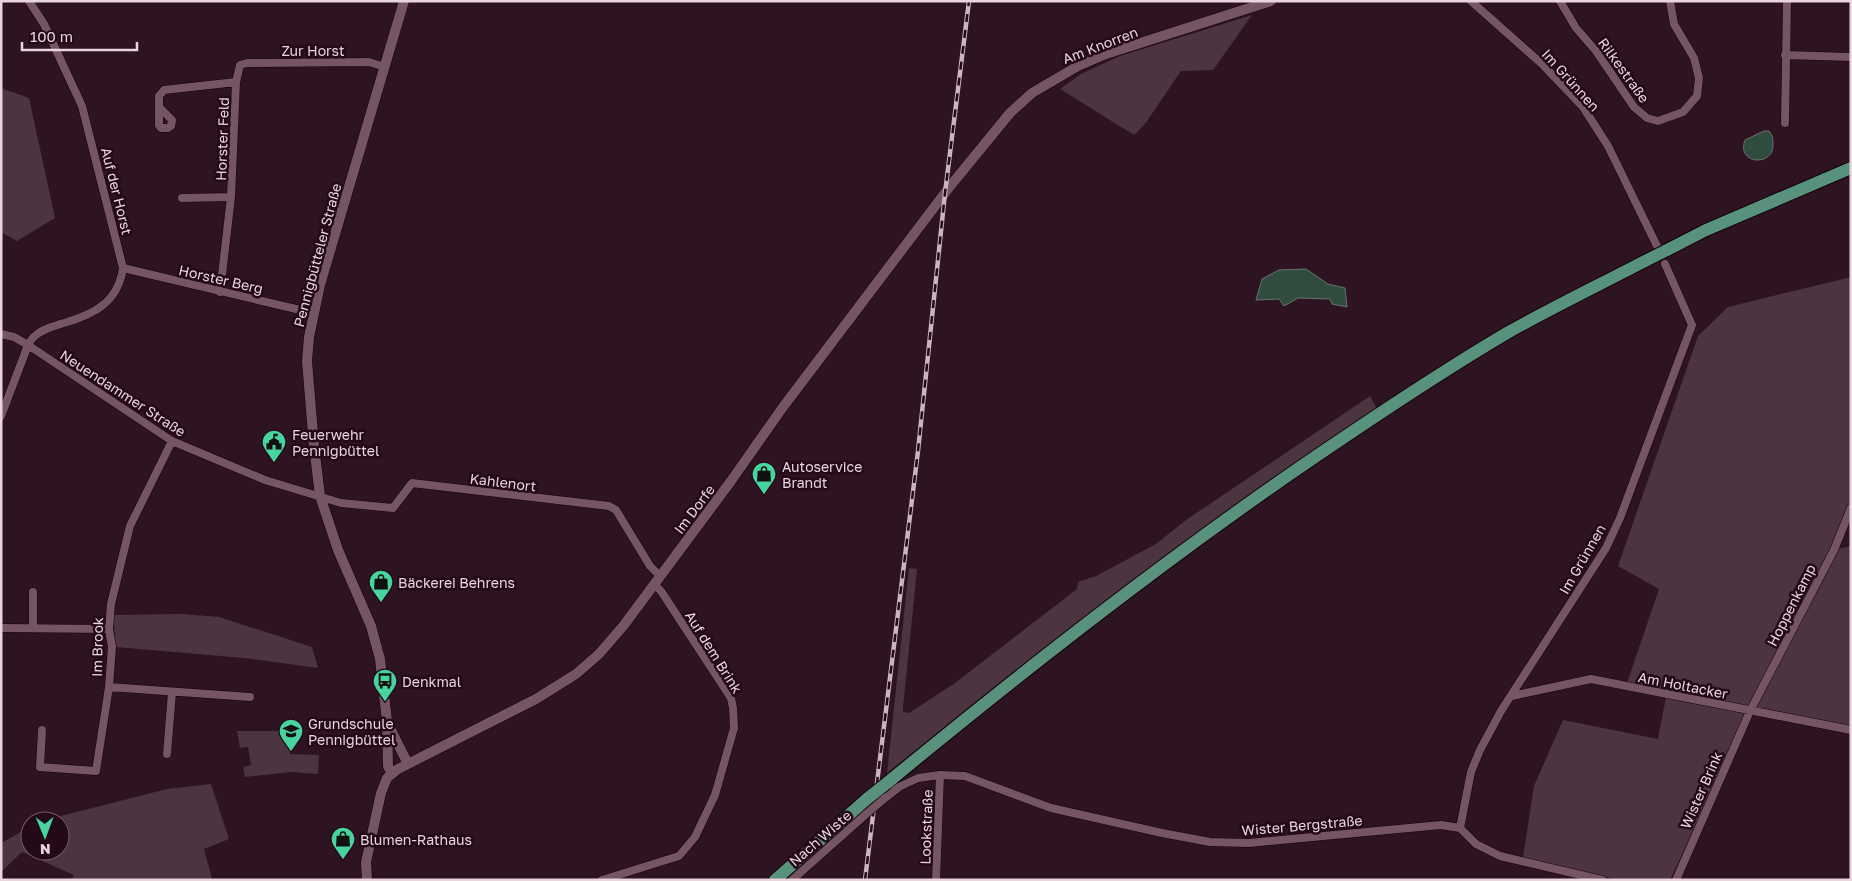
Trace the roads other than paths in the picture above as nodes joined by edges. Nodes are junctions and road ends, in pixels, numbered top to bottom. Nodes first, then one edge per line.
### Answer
1 (29, 1) edge
2 (404, 1) edge
3 (1271, 1) edge
4 (1472, 1) edge
5 (1560, 1) edge
6 (1670, 1) edge
7 (1787, 1) edge
8 (1785, 55) junction
9 (1851, 57) edge
10 (240, 65) joint
11 (385, 67) junction
12 (236, 82) junction
13 (159, 107) dead end
14 (1784, 123) dead end
15 (1851, 168) edge
16 (951, 185) joint
17 (231, 197) junction
18 (182, 198) dead end
19 (1662, 254) junction
20 (123, 268) junction
21 (220, 292) junction
22 (313, 313) junction
23 (1, 334) edge
24 (28, 345) junction
25 (1, 416) edge
26 (172, 441) junction
27 (320, 496) junction
28 (1851, 508) edge
29 (657, 580) junction
30 (33, 592) dead end
31 (1, 628) edge
32 (109, 628) junction
33 (33, 629) junction
34 (109, 687) junction
35 (172, 692) junction
36 (1512, 696) junction
37 (250, 697) dead end
38 (1750, 711) junction
39 (387, 721) junction
40 (42, 730) dead end
41 (1851, 730) edge
42 (167, 754) dead end
43 (408, 764) junction
44 (392, 774) junction
45 (940, 775) junction
46 (886, 798) joint
47 (1460, 828) junction
48 (367, 880) edge
49 (602, 880) edge
50 (774, 880) edge
51 (792, 880) edge
52 (936, 880) edge
53 (1602, 880) edge
54 (1676, 880) edge

1 - 20 street, Auf der Horst
2 - 11 street, Pennigbütteler Straße
3 - 16 street, Am Knorren
4 - 19 street, Im Grünnen
5 - 6 street, Rilkestraße
7 - 8 street
8 - 9 street
8 - 14 street
10 - 11 street, Zur Horst
10 - 12 street, Horster Feld
11 - 22 street, Pennigbütteler Straße
12 - 13 street, Horster Feld
12 - 17 street, Horster Feld
15 - 19 main road
16 - 29 street, Im Dorfe
17 - 18 street, Horster Feld
17 - 21 street, Horster Feld
19 - 36 street, Im Grünnen
19 - 50 main road, bridge
20 - 21 street, Horster Berg
20 - 24 street
21 - 22 street, Horster Berg
22 - 27 street, Pennigbütteler Straße
23 - 24 street, Neuendammer Straße
24 - 25 street
24 - 26 street, Neuendammer Straße
26 - 27 street, Neuendammer Straße
26 - 32 street, Im Brook
27 - 29 street, Kahlenort
27 - 39 street, Pennigbütteler Straße
28 - 38 street, Hoppenkamp
29 - 43 street, Im Dorfe
29 - 49 street, Auf dem Brink
30 - 33 street
31 - 33 street
32 - 33 street
32 - 34 street, Im Brook
34 - 35 street
34 - 40 street, Im Brook
35 - 37 street
35 - 42 street
36 - 38 street, Am Holtacker
36 - 47 street, Im Grünnen
38 - 41 street, Am Holtacker
38 - 54 street, Wister Brink
39 - 43 street, Pennigbütteler Straße
39 - 44 street, Pennigbütteler Straße
43 - 44 street, Im Dorfe
44 - 48 street
45 - 46 street, Wister Bergstraße
45 - 47 street, Wister Bergstraße
45 - 52 street, Lookstraße
46 - 51 street, Nach Wiste, bridge
47 - 53 street

